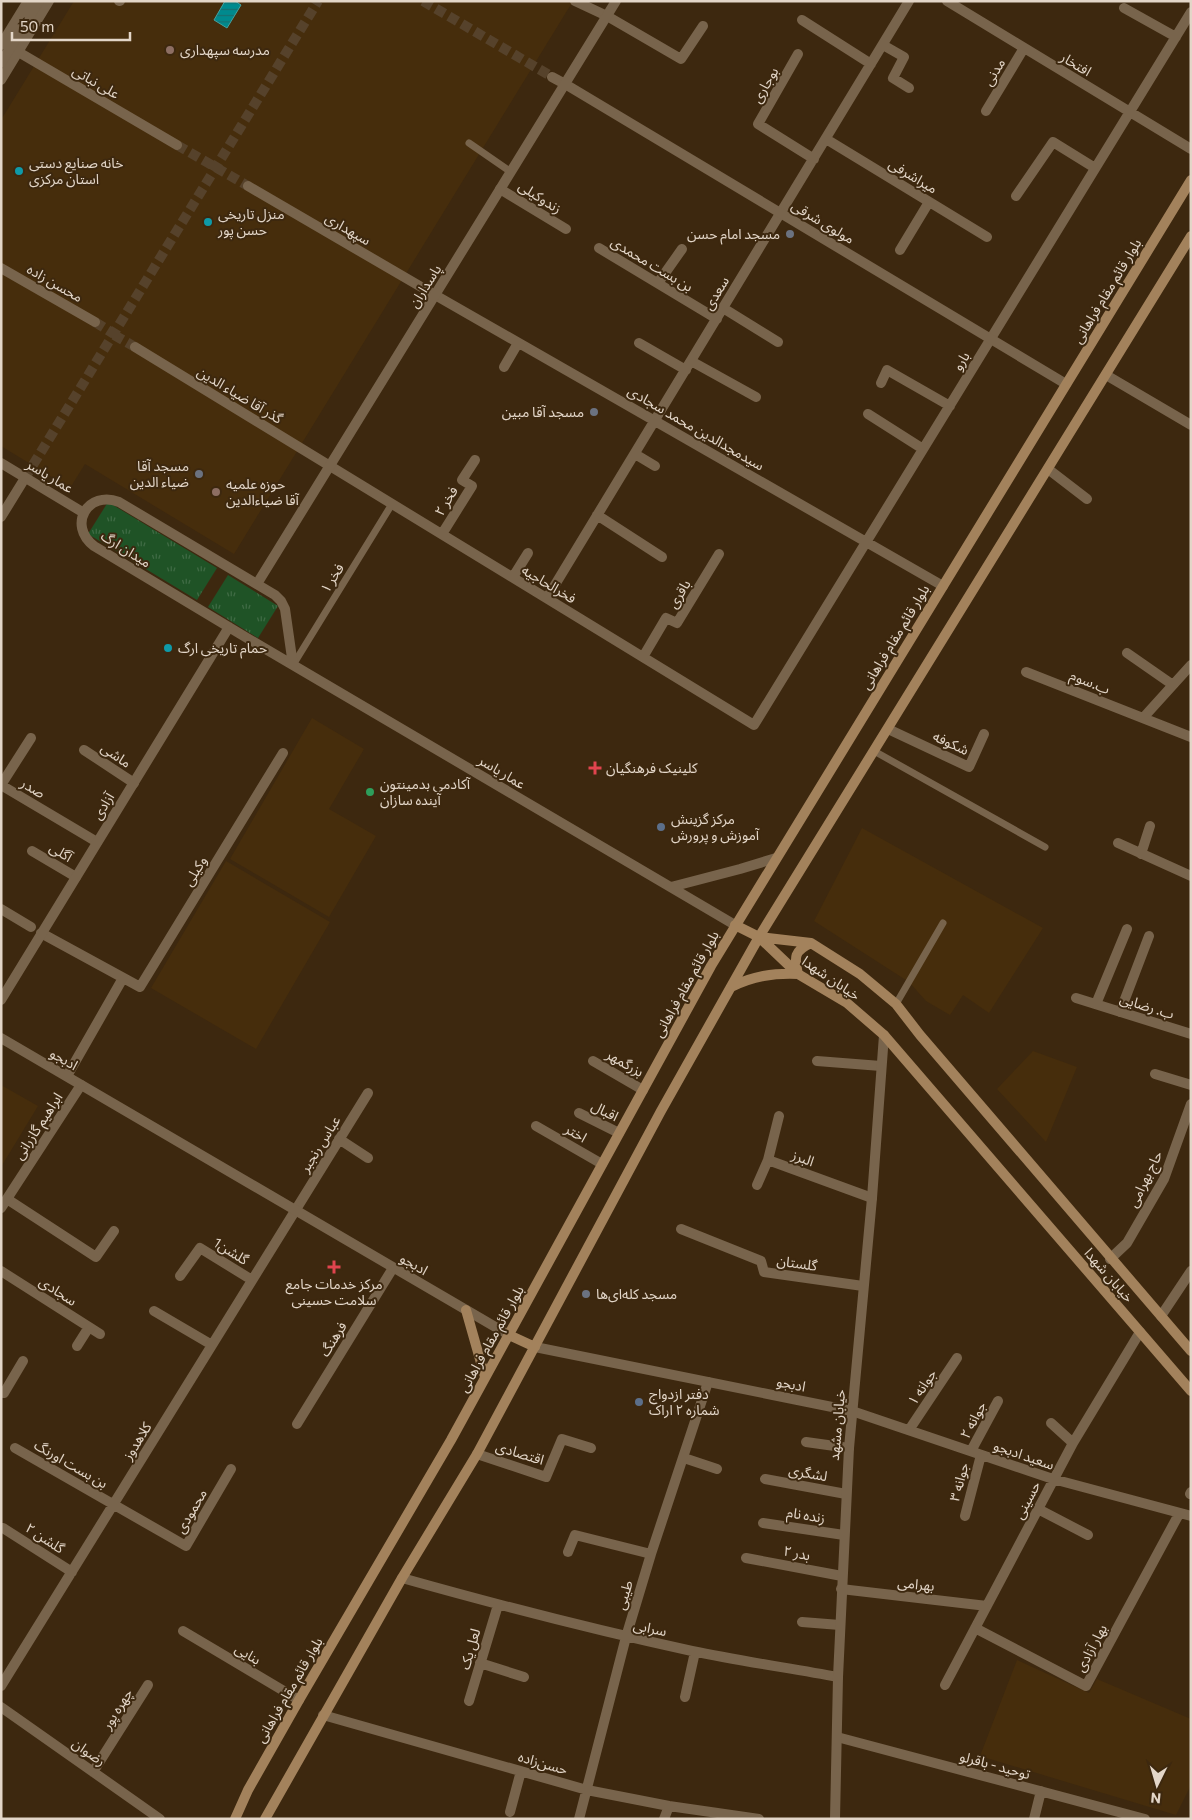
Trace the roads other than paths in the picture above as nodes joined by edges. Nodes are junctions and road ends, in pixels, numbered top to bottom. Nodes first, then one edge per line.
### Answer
1 (28, 1) edge
2 (39, 1) edge
3 (50, 1) edge
4 (575, 1) edge
5 (616, 1) edge
6 (909, 1) edge
7 (947, 1) edge
8 (1124, 8) dead end
9 (1191, 12) edge
10 (607, 16) junction
11 (802, 20) dead end
12 (703, 26) dead end
13 (1176, 37) junction
14 (883, 45) junction
15 (7, 46) edge
16 (1024, 48) junction
17 (798, 54) dead end
18 (1, 62) edge
19 (871, 64) junction
20 (552, 76) tunnel mouth
21 (1, 80) edge
22 (565, 84) junction
23 (909, 88) dead end
24 (986, 111) dead end
25 (1129, 112) junction
26 (826, 139) junction
27 (469, 143) dead end
28 (177, 145) tunnel mouth
29 (1191, 149) edge
30 (814, 159) junction
31 (1095, 168) junction
32 (511, 172) junction
33 (1191, 180) edge
34 (248, 186) tunnel mouth
35 (500, 189) junction
36 (1016, 196) dead end
37 (929, 202) junction
38 (780, 213) junction
39 (566, 229) dead end
40 (1191, 236) edge
41 (987, 237) dead end
42 (599, 248) dead end
43 (682, 249) dead end
44 (900, 250) dead end
45 (1, 268) edge
46 (658, 283) junction
47 (435, 295) junction
48 (723, 308) junction
49 (717, 319) junction
50 (95, 322) tunnel mouth
51 (991, 339) junction
52 (778, 342) dead end
53 (518, 343) junction
54 (639, 343) dead end
55 (135, 347) tunnel mouth
56 (688, 366) junction
57 (504, 367) dead end
58 (1106, 375) junction
59 (881, 383) dead end
60 (1066, 384) junction
61 (756, 397) dead end
62 (950, 406) junction
63 (868, 414) dead end
64 (655, 421) junction
65 (1191, 425) edge
66 (923, 449) junction
67 (635, 454) junction
68 (475, 460) dead end
69 (1, 463) edge
70 (330, 466) junction
71 (655, 466) dead end
72 (1048, 469) junction
73 (25, 478) junction
74 (1087, 499) dead end
75 (392, 504) junction
76 (84, 513) junction
77 (597, 515) junction
78 (1, 517) edge
79 (442, 534) junction
80 (866, 542) junction
81 (528, 553) dead end
82 (719, 554) dead end
83 (662, 557) dead end
84 (513, 578) junction
85 (257, 584) junction
86 (943, 586) junction
87 (547, 598) junction
88 (229, 627) junction
89 (254, 642) joint
90 (1127, 653) dead end
91 (643, 657) junction
92 (293, 665) junction
93 (1191, 665) edge
94 (1026, 672) dead end
95 (1173, 685) junction
96 (1143, 718) junction
97 (754, 725) joint
98 (888, 729) junction
99 (984, 734) dead end
100 (1191, 737) edge
101 (31, 738) dead end
102 (84, 750) dead end
103 (874, 751) junction
104 (283, 753) dead end
105 (134, 782) junction
106 (1150, 826) dead end
107 (97, 842) junction
108 (1118, 843) dead end
109 (1045, 847) dead end
110 (32, 851) dead end
111 (1141, 854) junction
112 (776, 858) junction
113 (1191, 876) edge
114 (76, 877) junction
115 (671, 887) junction
116 (1, 909) edge
117 (943, 923) dead end
118 (735, 925) junction
119 (31, 927) dead end
120 (1127, 929) dead end
121 (41, 932) junction
122 (1149, 936) dead end
123 (759, 937) junction
124 (811, 943) junction
125 (798, 974) junction
126 (123, 978) junction
127 (730, 988) junction
128 (1076, 998) dead end
129 (1, 1000) edge
130 (896, 1004) junction
131 (1096, 1004) junction
132 (1120, 1012) junction
133 (1191, 1034) edge
134 (884, 1035) junction
135 (1, 1038) edge
136 (594, 1061) dead end
137 (817, 1061) dead end
138 (881, 1066) junction
139 (1155, 1074) dead end
140 (67, 1076) junction
141 (81, 1085) junction
142 (1191, 1085) edge
143 (643, 1090) junction
144 (368, 1093) dead end
145 (1191, 1104) edge
146 (579, 1113) dead end
147 (780, 1116) dead end
148 (536, 1126) dead end
149 (619, 1134) junction
150 (339, 1139) junction
151 (368, 1158) dead end
152 (768, 1160) junction
153 (602, 1164) junction
154 (757, 1185) dead end
155 (872, 1198) junction
156 (4, 1203) edge
157 (295, 1210) junction
158 (681, 1229) dead end
159 (114, 1231) dead end
160 (1110, 1259) junction
161 (393, 1268) junction
162 (1191, 1270) edge
163 (1, 1271) edge
164 (180, 1276) dead end
165 (252, 1280) junction
166 (863, 1286) junction
167 (466, 1310) junction
168 (154, 1311) dead end
169 (1161, 1316) junction
170 (89, 1327) junction
171 (1140, 1332) junction
172 (100, 1334) dead end
173 (509, 1336) junction
174 (212, 1345) junction
175 (77, 1346) dead end
176 (535, 1347) junction
177 (1191, 1351) edge
178 (957, 1358) dead end
179 (23, 1361) dead end
180 (485, 1377) junction
181 (708, 1382) junction
182 (1, 1391) edge
183 (1191, 1391) edge
184 (998, 1401) dead end
185 (852, 1411) junction
186 (1051, 1423) dead end
187 (297, 1424) dead end
188 (909, 1430) junction
189 (806, 1442) dead end
190 (1073, 1443) junction
191 (15, 1448) dead end
192 (591, 1448) dead end
193 (849, 1448) junction
194 (976, 1453) junction
195 (477, 1454) junction
196 (684, 1458) junction
197 (230, 1469) dead end
198 (717, 1469) dead end
199 (765, 1479) dead end
200 (1054, 1479) junction
201 (846, 1494) junction
202 (114, 1504) junction
203 (1038, 1509) junction
204 (1179, 1514) junction
205 (964, 1516) dead end
206 (1191, 1516) edge
207 (763, 1523) dead end
208 (3, 1528) dead end
209 (844, 1535) junction
210 (1088, 1535) dead end
211 (568, 1552) dead end
212 (650, 1554) junction
213 (746, 1558) dead end
214 (72, 1572) junction
215 (842, 1576) junction
216 (402, 1578) junction
217 (841, 1589) junction
218 (498, 1605) junction
219 (987, 1606) junction
220 (802, 1622) dead end
221 (840, 1625) junction
222 (975, 1628) junction
223 (183, 1631) dead end
224 (626, 1637) junction
225 (695, 1652) junction
226 (480, 1663) junction
227 (524, 1677) dead end
228 (838, 1677) junction
229 (945, 1685) dead end
230 (1, 1686) edge
231 (148, 1686) dead end
232 (685, 1698) dead end
233 (299, 1700) junction
234 (470, 1701) dead end
235 (1, 1706) edge
236 (323, 1715) junction
237 (837, 1737) junction
238 (93, 1772) junction
239 (521, 1772) junction
240 (587, 1790) junction
241 (1041, 1791) junction
242 (669, 1806) junction
243 (510, 1812) dead end
244 (160, 1819) edge
245 (235, 1819) edge
246 (264, 1819) edge
247 (579, 1819) edge
248 (664, 1819) edge
249 (759, 1819) edge
250 (835, 1819) edge
251 (1034, 1819) edge
252 (1145, 1819) edge

1 - 15 street
2 - 15 street
3 - 15 street
4 - 10 street
5 - 10 street, پاسداران
6 - 14 street, سعدی
7 - 16 street, افتخار
8 - 13 street
9 - 13 street, بارو
10 - 12 street
10 - 22 street, پاسداران
11 - 19 street
13 - 25 street, بارو
14 - 19 street, سعدی
14 - 23 street
15 - 18 street
15 - 21 street
15 - 28 street, علی نباتی
16 - 24 street, مدنی
16 - 25 street, افتخار
17 - 30 street, بوجاری
19 - 26 street, سعدی
20 - 22 street, مولوی شرقی
22 - 32 street, پاسداران
22 - 38 street, مولوی شرقی
25 - 29 street, افتخار
25 - 31 street, بارو
26 - 30 street, سعدی
26 - 37 street, میراشرفی
27 - 32 lane
30 - 38 street, سعدی
31 - 36 street
31 - 51 street, بارو
32 - 35 street, پاسداران
33 - 60 main road, بلوار قائم مقام فراهانی
34 - 47 street, سپهداری
35 - 39 street, زندوکیلی
35 - 47 street, پاسداران
37 - 41 street, میراشرفی
37 - 44 street
38 - 48 street, سعدی
38 - 51 street, مولوی شرقی
40 - 58 main road
42 - 46 street, بن بست محمدی
43 - 46 street
45 - 50 street, محسن زاده
46 - 49 street, بن بست محمدی
47 - 53 street, سیدمجدالدین محمد سجادی
47 - 70 street, پاسداران
48 - 49 street, سعدی
48 - 52 street
49 - 56 street, سعدی
51 - 60 street, مولوی شرقی
51 - 62 street, بارو
53 - 57 street
53 - 64 street, سیدمجدالدین محمد سجادی
54 - 56 street
55 - 70 street, گذر آقا ضیاء الدین
56 - 61 street
56 - 64 street, سعدی
58 - 65 street
58 - 72 main road
59 - 62 street
60 - 86 main road, بلوار قائم مقام فراهانی
62 - 66 street, بارو
63 - 66 street
64 - 67 street, سعدی
64 - 80 street, سیدمجدالدین محمد سجادی
66 - 80 street, بارو
67 - 71 street
67 - 77 street, سعدی
68 - 79 street, فخر ۲
69 - 73 street, عمار یاسر
70 - 75 street, فخرالحاجیه
70 - 85 street, پاسداران
72 - 74 street
72 - 98 main road
73 - 76 street, عمار یاسر
73 - 78 street
75 - 79 street, فخرالحاجیه
75 - 92 lane, فخر ۱
76 - 85 street
76 - 88 street, میدان ارگ
77 - 83 street
77 - 87 street, سعدی
79 - 84 street, فخرالحاجیه
80 - 86 street, سیدمجدالدین محمد سجادی
80 - 97 street, بارو
81 - 84 street
82 - 91 street, باقری
84 - 87 street, فخرالحاجیه
85 - 92 street
86 - 112 main road, بلوار قائم مقام فراهانی
87 - 91 street, فخرالحاجیه
88 - 89 street, میدان ارگ
88 - 105 street, آزادی
89 - 92 street, عمار یاسر
90 - 95 street
91 - 97 street, فخرالحاجیه
92 - 115 street, عمار یاسر
93 - 95 street
94 - 96 street, ب.سوم
95 - 96 street
96 - 100 street, ب.سوم
98 - 99 street, شکوفه
98 - 103 main road
101 - 107 street, صدر
102 - 105 street, ماشی
103 - 109 lane
103 - 123 main road
104 - 126 street, وکیلی
105 - 107 street, آزادی
106 - 111 street
107 - 114 street, آزادی
108 - 111 street
110 - 114 street, آگلی
111 - 113 street
112 - 115 street
112 - 118 main road, بلوار قائم مقام فراهانی
114 - 121 street, آزادی
115 - 118 street, عمار یاسر
116 - 119 street
117 - 130 lane
118 - 123 main road
118 - 143 main road, بلوار قائم مقام فراهانی
120 - 131 street, ب. رضایی
121 - 126 street, وکیلی
121 - 129 street, آزادی
122 - 132 street
123 - 124 main road, خیابان شهدا
123 - 125 main road, خیابان شهدا
123 - 127 main road
124 - 125 main road
124 - 130 main road, خیابان شهدا
125 - 127 main road
125 - 134 main road, خیابان شهدا
126 - 140 street
127 - 176 main road
128 - 131 street, ب. رضایی
130 - 160 main road, خیابان شهدا
131 - 132 street, ب. رضایی
132 - 133 street, ب. رضایی
134 - 138 street, خیابان مشهد
134 - 171 main road, خیابان شهدا
135 - 140 street, ادبجو
136 - 143 street, بزرگمهر
137 - 138 street
138 - 155 street, خیابان مشهد
139 - 142 street
140 - 141 street, ادبجو
141 - 156 street, ابراهیم گازرانی
141 - 157 street, ادبجو
143 - 149 main road, بلوار قائم مقام فراهانی
144 - 150 street, عباس رنجبر
145 - 160 street, حاج بهرامی
146 - 149 street, اقبال
147 - 152 street
148 - 153 street, اختر
149 - 153 main road, بلوار قائم مقام فراهانی
150 - 151 street
150 - 157 street, عباس رنجبر
152 - 154 street
152 - 155 street, البرز
153 - 173 main road, بلوار قائم مقام فراهانی
155 - 166 street, خیابان مشهد
156 - 159 street
157 - 161 street, ادبجو
157 - 165 street, کلاهدوز
158 - 166 street, گلستان
160 - 169 main road, خیابان شهدا
161 - 167 street, ادبجو
161 - 187 street, فرهنگ
162 - 169 street
163 - 170 street, سجادی
164 - 165 street, گلشن1
165 - 174 street, کلاهدوز
166 - 185 street, خیابان مشهد
167 - 173 street, ادبجو
167 - 180 main road
168 - 174 street
169 - 177 main road, خیابان شهدا
170 - 172 street, سجادی
170 - 175 street
171 - 183 main road, خیابان شهدا
171 - 190 street, حسینی
173 - 176 main road, ادبجو
173 - 180 main road, بلوار قائم مقام فراهانی
174 - 202 street, کلاهدوز
176 - 181 street, ادبجو
176 - 195 main road
178 - 188 street, جوانه ۱
179 - 182 street
180 - 233 main road, بلوار قائم مقام فراهانی
181 - 185 street, ادبجو
181 - 196 street, طیبی
184 - 194 street, جوانه ۲
185 - 188 street, سعید ادبجو
185 - 193 street, خیابان مشهد
186 - 190 street
188 - 194 street, سعید ادبجو
189 - 193 street
190 - 200 street, حسینی
191 - 202 street, بن بست اورنگ
192 - 195 street, اقتصادی
193 - 201 street, خیابان مشهد
194 - 200 street, سعید ادبجو
194 - 205 street, جوانه ۳
195 - 216 main road
196 - 198 street
196 - 212 street, طیبی
197 - 202 street, محمودی
199 - 201 street, لشگری
200 - 203 street, حسینی
200 - 204 street, سعید ادبجو
201 - 209 street, خیابان مشهد
202 - 214 street, کلاهدوز
203 - 210 street
203 - 219 street, حسینی
204 - 206 street, سعید ادبجو
204 - 222 street, بهار آزادی
207 - 209 street, زنده نام
208 - 214 street, گلشن ۲
209 - 215 street, خیابان مشهد
211 - 212 street
212 - 224 street, طیبی
213 - 215 street, بدر ۲
214 - 230 street, کلاهدوز
215 - 217 street, خیابان مشهد
216 - 218 street, سرابی
216 - 236 main road
217 - 219 street, بهرامی
217 - 221 street, خیابان مشهد
218 - 224 street, سرابی
218 - 226 street, لعل یک
219 - 222 street, حسینی
220 - 221 street
221 - 228 street, خیابان مشهد
222 - 229 street, حسینی
223 - 233 street, بنایی
224 - 225 street, سرابی
224 - 240 street, طیبی
225 - 228 street, سرابی
225 - 232 street
226 - 227 street
226 - 234 street, لعل یک
228 - 237 street, خیابان مشهد
231 - 238 street, چهره پور
233 - 245 main road, بلوار قائم مقام فراهانی
235 - 238 street, رضوان
236 - 239 street, حسن‌زاده
236 - 246 main road
237 - 241 street, توحید - باقرلو
237 - 250 street, خیابان مشهد
238 - 244 street, رضوان
239 - 240 street, حسن‌زاده
239 - 243 street
240 - 242 street, حسن‌زاده
240 - 247 street, طیبی
241 - 251 street
241 - 252 street, توحید - باقرلو
242 - 248 street
242 - 249 street, حسن‌زاده

